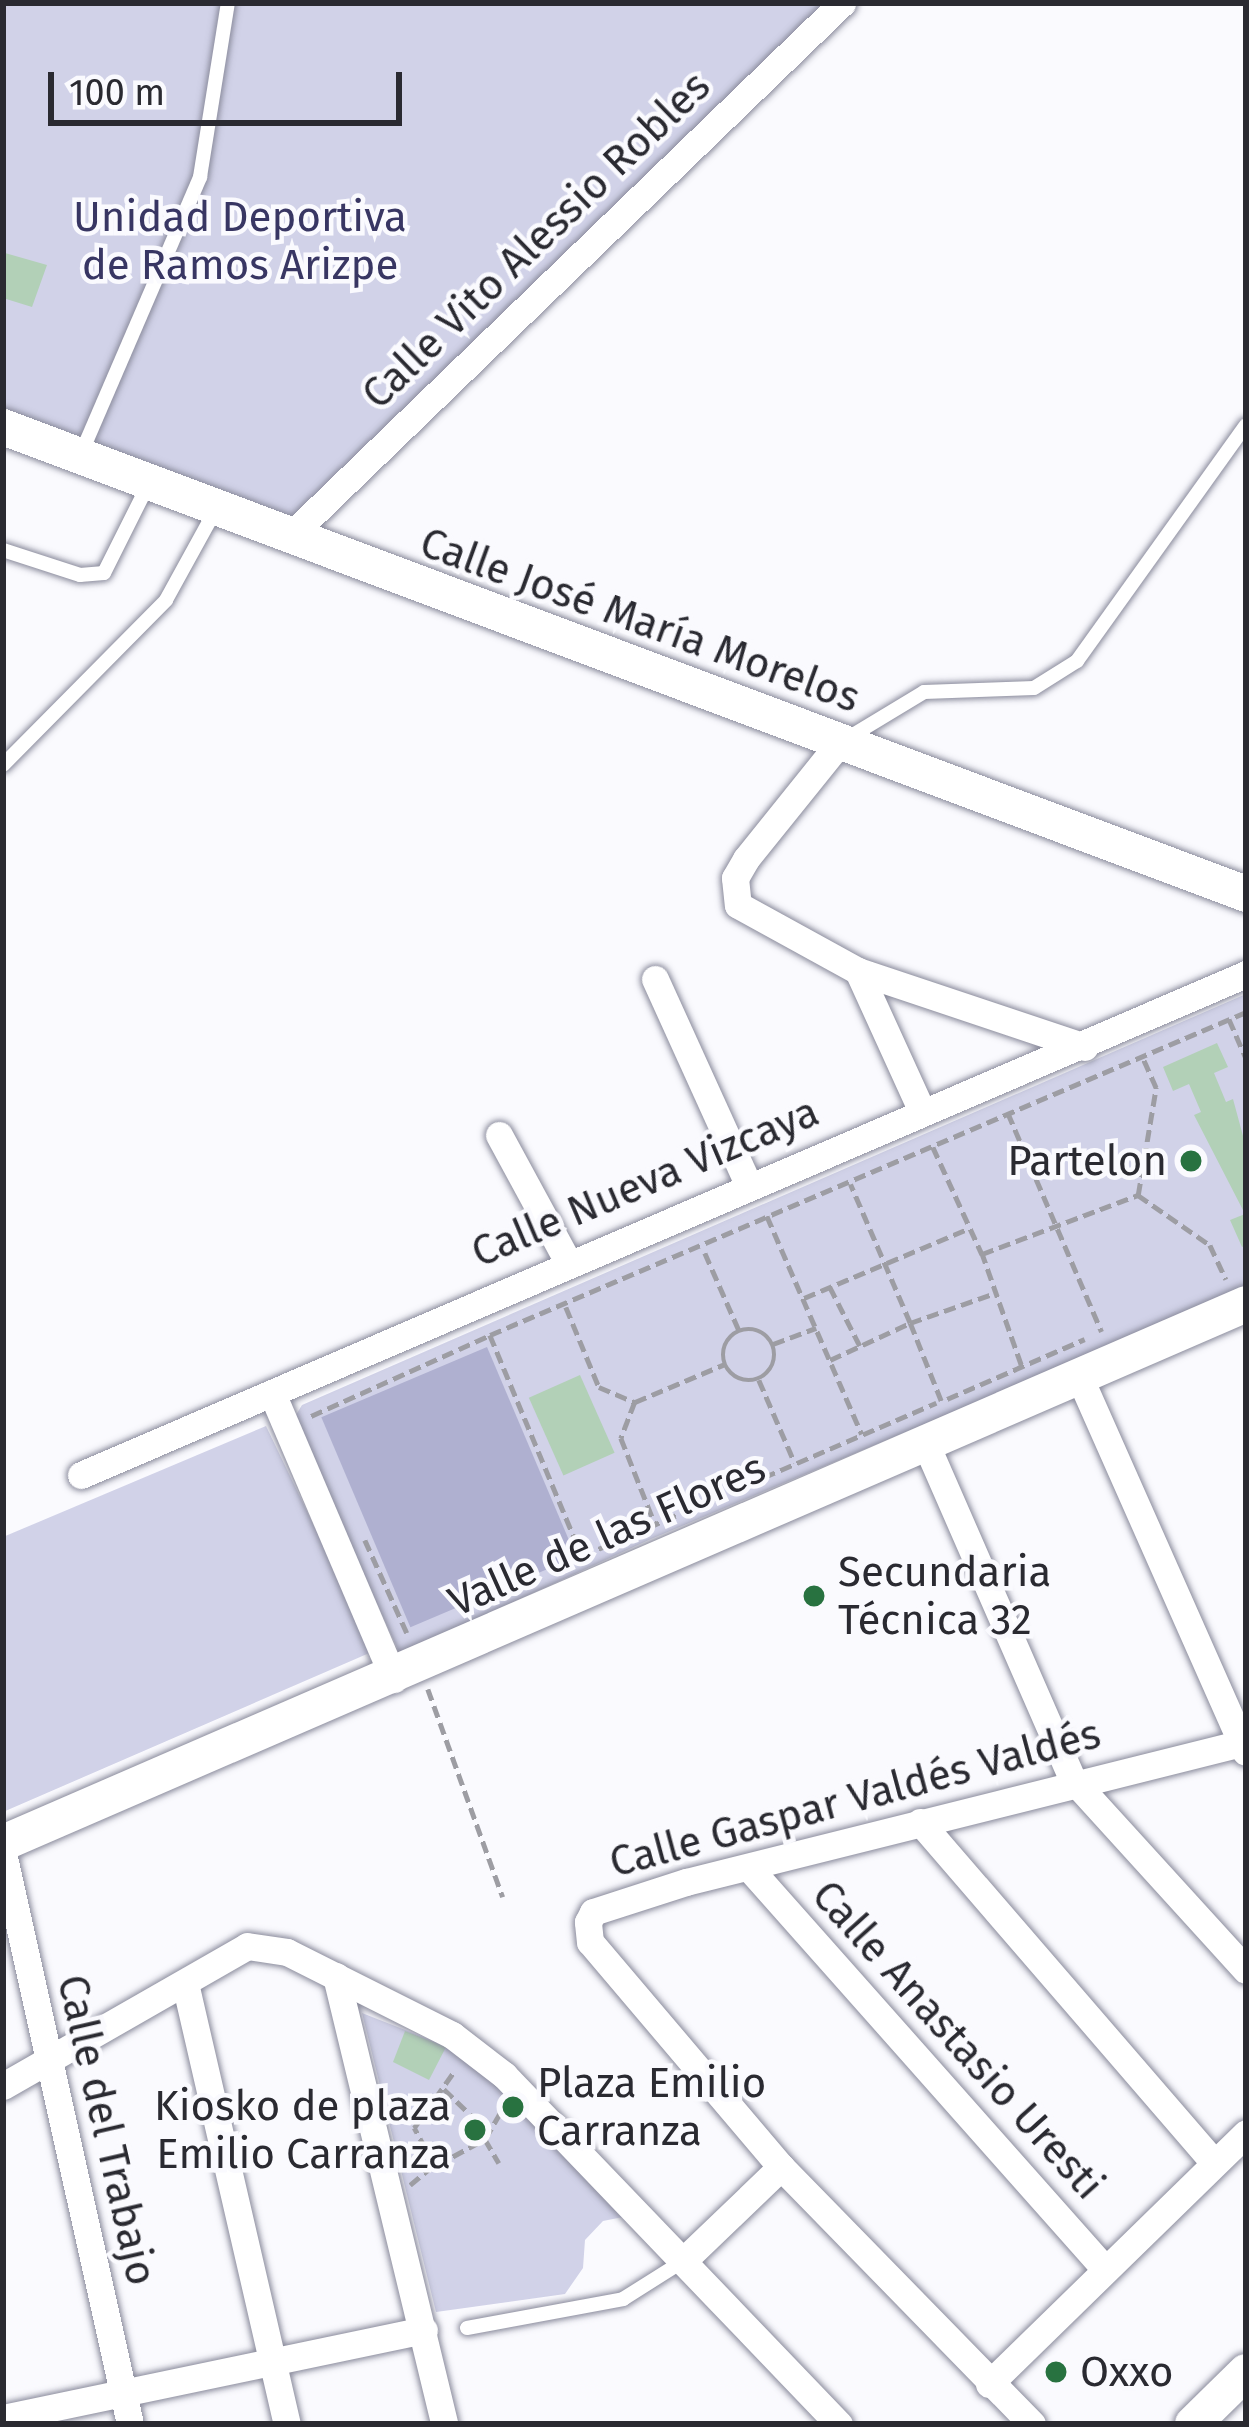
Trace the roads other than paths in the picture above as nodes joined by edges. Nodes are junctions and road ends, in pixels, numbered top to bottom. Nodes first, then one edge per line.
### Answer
1 (228, 3) edge
2 (842, 3) edge
3 (1246, 425) edge
4 (3, 427) edge
5 (80, 457) junction
6 (149, 483) junction
7 (216, 509) junction
8 (289, 537) junction
9 (3, 550) edge
10 (839, 742) junction
11 (3, 765) edge
12 (1246, 894) edge
13 (858, 971) junction
14 (1246, 974) edge
15 (655, 980) dead end
16 (1085, 1047) junction
17 (921, 1109) junction
18 (499, 1135) dead end
19 (748, 1184) junction
20 (568, 1259) junction
21 (1239, 1309) edge
22 (1079, 1376) junction
23 (272, 1393) junction
24 (925, 1442) junction
25 (81, 1475) dead end
26 (407, 1673) junction
27 (1244, 1746) edge
28 (1073, 1780) junction
29 (920, 1822) junction
30 (3, 1843) edge
31 (3, 1853) edge
32 (750, 1869) junction
33 (1246, 1970) edge
34 (337, 1976) junction
35 (185, 1984) junction
36 (48, 2057) junction
37 (3, 2086) edge
38 (1246, 2133) edge
39 (1214, 2163) junction
40 (782, 2167) junction
41 (683, 2261) junction
42 (1104, 2268) junction
43 (466, 2328) dead end
44 (424, 2330) junction
45 (272, 2358) junction
46 (1246, 2372) edge
47 (989, 2384) junction
48 (123, 2394) junction
49 (3, 2418) edge
50 (130, 2424) edge
51 (287, 2424) edge
52 (444, 2424) edge
53 (839, 2424) edge
54 (1032, 2424) edge
55 (1193, 2424) edge

1 - 5 lane
2 - 8 street, Calle Vito Alessio Robles
3 - 10 lane
4 - 5 street, Calle José María Morelos
5 - 6 street, Calle José María Morelos
6 - 7 street, Calle José María Morelos
6 - 9 lane
7 - 8 street, Calle José María Morelos
7 - 11 lane
8 - 10 street, Calle José María Morelos
10 - 12 street, Calle José María Morelos
10 - 13 street
13 - 16 street
13 - 17 street
14 - 16 street, Calle Nueva Vizcaya
15 - 19 street
16 - 17 street, Calle Nueva Vizcaya
17 - 19 street, Calle Nueva Vizcaya
18 - 20 street
19 - 20 street, Calle Nueva Vizcaya
20 - 23 street, Calle Nueva Vizcaya
21 - 22 street, Valle de las Flores
22 - 24 street, Valle de las Flores
22 - 27 street
23 - 25 street, Calle Nueva Vizcaya
23 - 26 street
24 - 26 street, Valle de las Flores
24 - 28 street
26 - 30 street, Valle de las Flores
27 - 28 street, Calle Gaspar Valdés Valdés
28 - 29 street, Calle Gaspar Valdés Valdés
28 - 33 street
29 - 32 street, Calle Gaspar Valdés Valdés
29 - 39 street
31 - 36 street, Calle del Trabajo
32 - 40 street, Calle Gaspar Valdés Valdés
32 - 42 street, Calle Anastasio Uresti
34 - 35 street
34 - 41 street
34 - 44 street
35 - 36 street
35 - 45 street
36 - 37 street
36 - 48 street, Calle del Trabajo
38 - 39 street
39 - 42 street
40 - 41 street
40 - 47 street, Calle Gaspar Valdés Valdés
41 - 43 lane
41 - 53 street
42 - 47 street
44 - 45 street
44 - 52 street
45 - 48 street
45 - 51 street
46 - 55 street
47 - 54 street, Calle Gaspar Valdés Valdés
48 - 49 street
48 - 50 street, Calle del Trabajo

